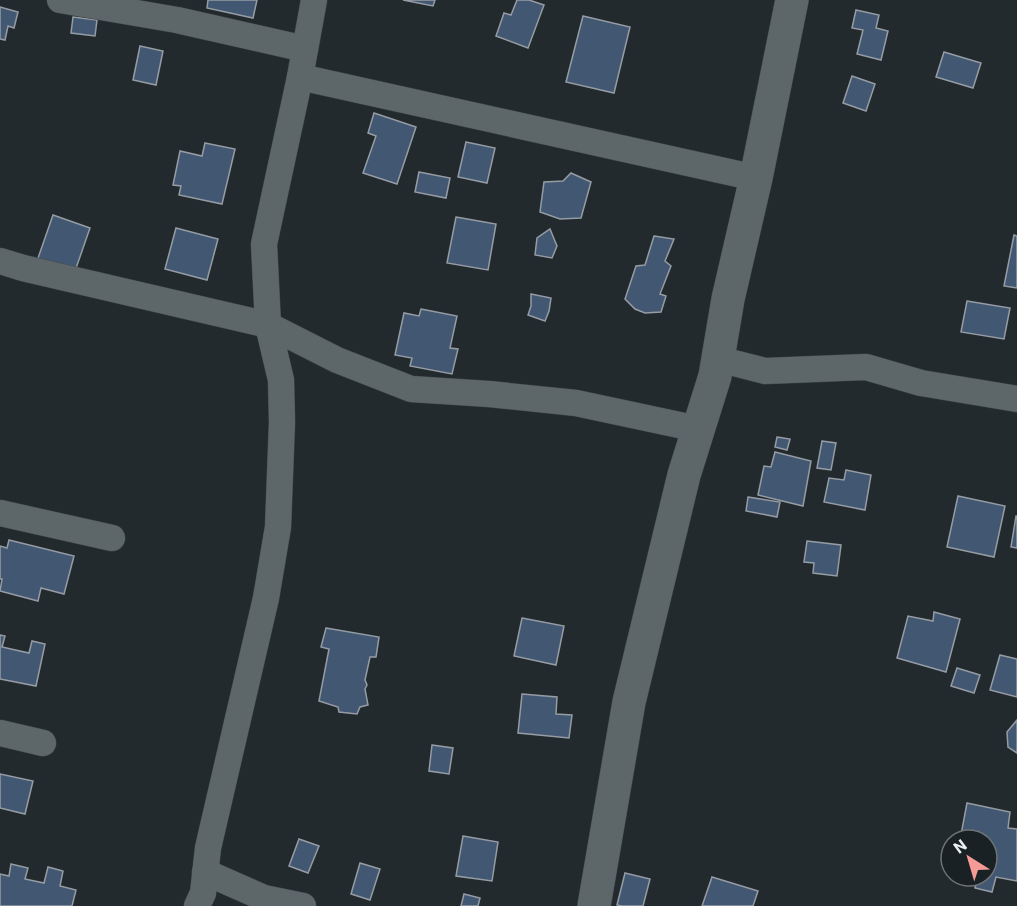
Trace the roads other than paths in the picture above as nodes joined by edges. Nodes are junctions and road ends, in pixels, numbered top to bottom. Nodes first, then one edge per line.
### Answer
1 (60, 0) edge
2 (314, 0) edge
3 (792, 0) edge
4 (305, 49) junction
5 (300, 77) junction
6 (756, 178) junction
7 (0, 261) edge
8 (268, 325) junction
9 (718, 359) junction
10 (1017, 399) edge
11 (698, 429) junction
12 (0, 513) edge
13 (112, 538) dead end
14 (0, 733) edge
15 (43, 743) dead end
16 (205, 872) junction
17 (197, 906) edge
18 (303, 906) edge
19 (594, 906) edge

1 - 4 street
2 - 4 street
3 - 6 street
4 - 5 street
5 - 6 street
5 - 8 street
6 - 9 street
7 - 8 street
8 - 11 street
8 - 16 street
9 - 10 street
9 - 11 street
11 - 19 street
12 - 13 street
14 - 15 street
16 - 17 street
16 - 18 street

